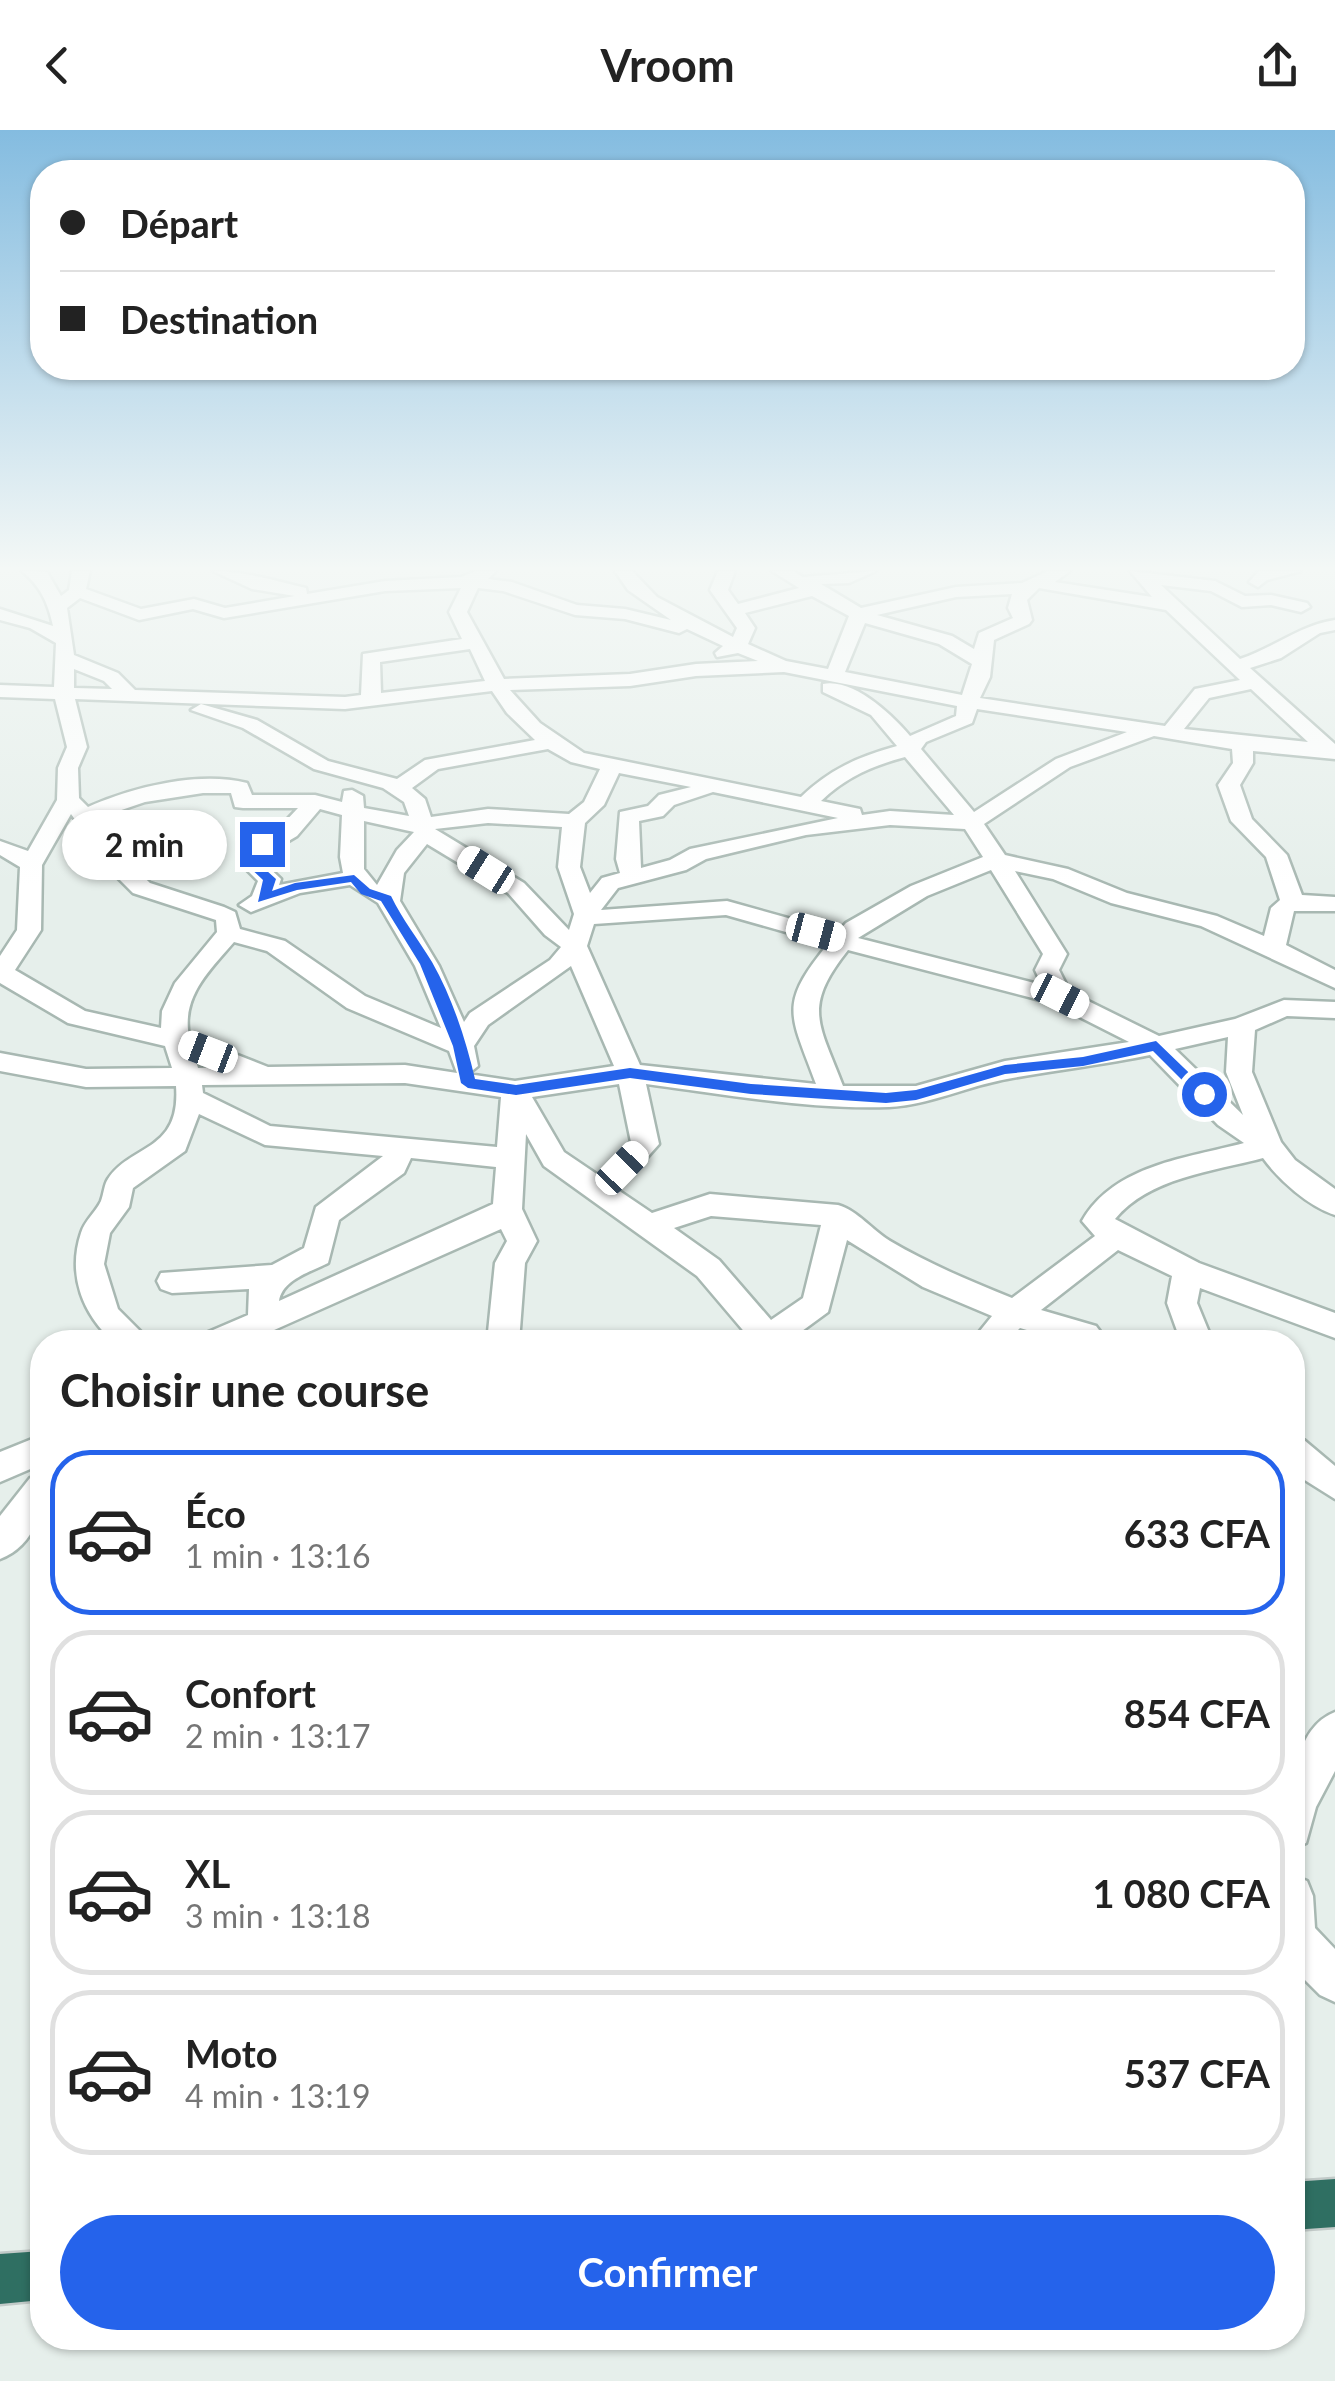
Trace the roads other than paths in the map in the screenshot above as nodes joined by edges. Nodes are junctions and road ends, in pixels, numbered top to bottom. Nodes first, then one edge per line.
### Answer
1 (64, 676) edge
2 (107, 676) edge
3 (370, 676) edge
4 (493, 676) edge
5 (656, 676) edge
6 (805, 676) edge
7 (830, 676) edge
8 (980, 676) edge
9 (1251, 676) edge
10 (834, 677) joint
11 (1258, 682) junction
12 (497, 686) junction
13 (0, 692) edge
14 (64, 695) junction
15 (131, 697) junction
16 (371, 700) junction
17 (968, 702) junction
18 (1161, 731) junction
19 (549, 742) junction
20 (1242, 744) junction
21 (910, 749) junction
22 (1332, 752) edge
23 (612, 766) junction
24 (348, 772) junction
25 (708, 786) junction
26 (397, 789) junction
27 (315, 800) junction
28 (805, 805) junction
29 (78, 807) junction
30 (355, 812) junction
31 (890, 818) junction
32 (574, 821) junction
33 (971, 823) junction
34 (424, 828) junction
35 (0, 848) edge
36 (996, 860) junction
37 (31, 866) junction
38 (632, 877) junction
39 (354, 878) junction
40 (386, 898) junction
41 (262, 899) junction
42 (1293, 902) junction
43 (1335, 904) edge
44 (585, 916) junction
45 (228, 925) junction
46 (845, 939) junction
47 (576, 946) junction
48 (1273, 948) junction
49 (1, 972) edge
50 (1335, 980) edge
51 (1060, 996) junction
52 (1333, 1009) edge
53 (1242, 1026) junction
54 (175, 1040) junction
55 (1156, 1045) junction
56 (460, 1046) junction
57 (0, 1062) edge
58 (630, 1073) junction
59 (274, 1076) junction
60 (468, 1083) junction
61 (190, 1088) junction
62 (516, 1090) junction
63 (833, 1094) junction
64 (1270, 1146) junction
65 (400, 1148) junction
66 (511, 1158) junction
67 (600, 1192) junction
68 (1335, 1204) edge
69 (507, 1208) junction
70 (838, 1216) junction
71 (648, 1226) junction
72 (1116, 1236) junction
73 (1188, 1271) junction
74 (276, 1276) junction
75 (172, 1281) dead end
76 (1014, 1313) junction
77 (263, 1321) junction
78 (1335, 1326) edge
79 (122, 1330) edge
80 (243, 1330) edge
81 (504, 1330) edge
82 (760, 1330) edge
83 (783, 1330) edge
84 (998, 1330) edge
85 (1071, 1330) edge
86 (1192, 1330) edge
87 (30, 1454) edge
88 (1305, 1462) edge
89 (0, 1468) edge
90 (1335, 1484) edge
91 (30, 1505) edge
92 (14, 1527) edge
93 (1335, 1731) edge
94 (1305, 1788) edge
95 (1305, 1949) edge
96 (1335, 1980) edge
97 (1335, 2203) edge
98 (1305, 2205) edge
99 (30, 2277) edge
100 (0, 2279) edge

1 - 14 street
2 - 15 street
3 - 16 street
4 - 12 street
5 - 12 street
6 - 21 street
7 - 10 street
8 - 17 street
9 - 11 street
10 - 17 street
11 - 18 street
11 - 22 street
12 - 16 street
12 - 19 street
13 - 14 street
14 - 15 street
14 - 29 street
15 - 16 street
15 - 24 street
17 - 18 street
17 - 21 street
18 - 20 street
18 - 33 street
19 - 23 street
19 - 26 street
20 - 22 street
20 - 42 street
21 - 28 street
21 - 33 street
23 - 25 street
23 - 32 street
24 - 26 street
24 - 30 street
25 - 28 street
25 - 38 street
26 - 34 street
27 - 29 street
27 - 30 street
27 - 41 street
28 - 31 street
29 - 37 street
29 - 45 street
30 - 34 street
30 - 39 street
31 - 33 street
31 - 38 street
32 - 34 street
32 - 44 street
33 - 36 street
34 - 40 street
34 - 47 street
35 - 37 street
36 - 46 street
36 - 48 street
36 - 51 street
37 - 49 street
38 - 44 street
39 - 40 street
39 - 41 street
40 - 56 street
41 - 45 street
42 - 43 street
42 - 48 street
44 - 46 street
44 - 47 street
45 - 54 street
45 - 56 street
46 - 51 street
46 - 63 street
47 - 56 street
47 - 58 street
48 - 50 street
49 - 54 street
51 - 55 street
52 - 53 street
53 - 55 street
53 - 64 street
54 - 59 street
54 - 61 street
55 - 63 street
55 - 64 street
56 - 60 street
57 - 61 street
58 - 62 street
58 - 63 street
58 - 67 street
59 - 60 street
59 - 61 street
60 - 62 street
61 - 65 street
61 - 79 street
62 - 66 street
62 - 67 street
64 - 68 street
64 - 72 street
65 - 66 street
65 - 74 street
66 - 69 street
67 - 71 street
69 - 77 street
69 - 81 street
70 - 71 street
70 - 76 street
70 - 83 street
71 - 82 street
72 - 73 street
72 - 76 street
73 - 78 street
73 - 86 street
74 - 75 street
74 - 77 street
76 - 84 street
76 - 85 street
77 - 80 street
87 - 89 street
88 - 90 street
91 - 92 street
93 - 94 street
95 - 96 street
97 - 98 highway
99 - 100 highway

